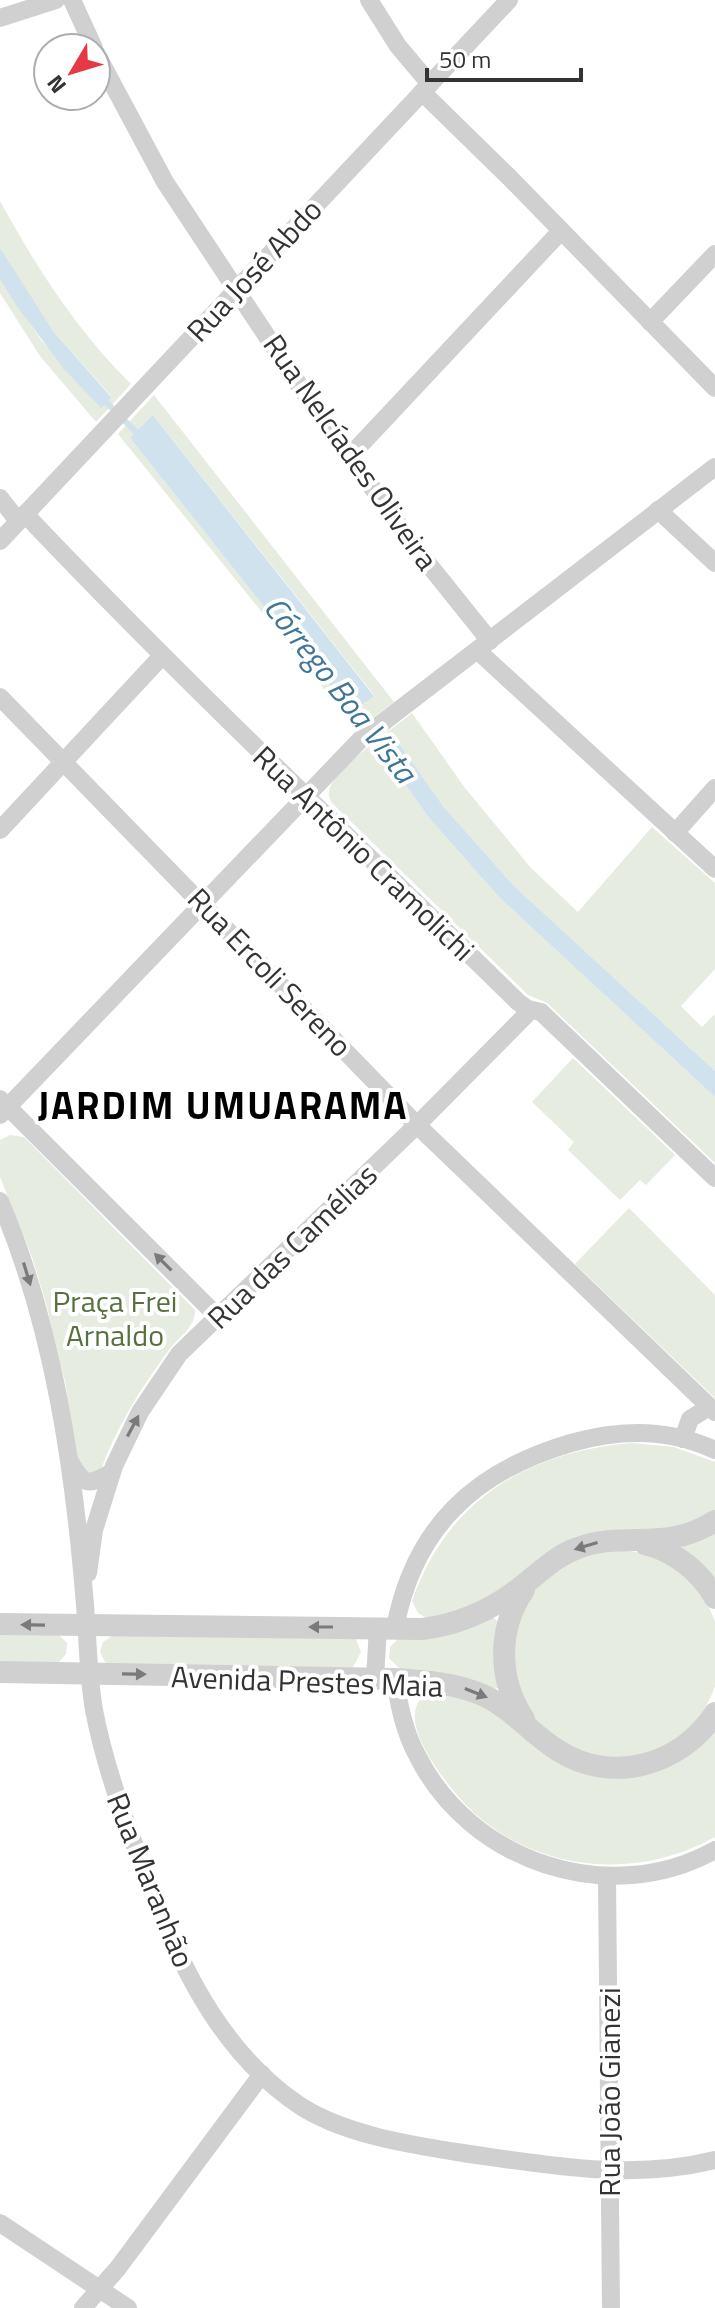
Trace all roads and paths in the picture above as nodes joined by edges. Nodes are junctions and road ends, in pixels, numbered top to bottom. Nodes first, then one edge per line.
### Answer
1 (56, 0) edge
2 (72, 0) edge
3 (369, 0) edge
4 (509, 0) edge
5 (0, 18) edge
6 (87, 32) edge
7 (112, 82) edge
8 (426, 88) junction
9 (561, 231) junction
10 (715, 254) edge
11 (237, 289) junction
12 (650, 322) junction
13 (715, 388) edge
14 (349, 457) junction
15 (715, 467) edge
16 (0, 498) edge
17 (658, 510) junction
18 (22, 518) junction
19 (0, 541) edge
20 (715, 563) edge
21 (484, 646) junction
22 (162, 656) junction
23 (0, 697) edge
24 (64, 761) junction
25 (715, 788) edge
26 (305, 795) junction
27 (0, 830) edge
28 (675, 833) junction
29 (715, 869) edge
30 (203, 902) junction
31 (531, 1010) junction
32 (3, 1107) edge
33 (417, 1125) junction
34 (715, 1178) edge
35 (0, 1201) edge
36 (218, 1317) junction
37 (712, 1410) edge
38 (683, 1439) junction
39 (715, 1450) edge
40 (68, 1458) junction
41 (112, 1472) junction
42 (715, 1521) edge
43 (633, 1542) junction
44 (531, 1579) junction
45 (715, 1598) edge
46 (86, 1617) junction
47 (0, 1624) edge
48 (386, 1628) junction
49 (0, 1672) edge
50 (88, 1673) junction
51 (385, 1679) junction
52 (715, 1713) edge
53 (531, 1727) junction
54 (715, 1850) edge
55 (607, 1876) junction
56 (262, 2074) junction
57 (715, 2160) edge
58 (610, 2170) junction
59 (1, 2225) edge
60 (100, 2288) junction
61 (83, 2308) edge
62 (128, 2308) edge
63 (611, 2308) edge

1 - 5 street
2 - 6 street, Rua Nelcíades Oliveira
3 - 8 street
4 - 8 street, Rua José Abdo
7 - 11 street, Rua Nelcíades Oliveira
8 - 9 street
8 - 11 street, Rua José Abdo
9 - 12 street
9 - 14 street
10 - 12 street
11 - 14 street, Rua Nelcíades Oliveira
11 - 18 street, Rua José Abdo
12 - 13 street
14 - 21 street, Rua Nelcíades Oliveira
15 - 17 street
16 - 18 street, Rua Antônio Cramolichi
17 - 20 street
17 - 21 street
18 - 19 street, Rua José Abdo
18 - 22 street, Rua Antônio Cramolichi
21 - 26 street
21 - 28 street, Rua Nelcíades Oliveira
22 - 24 street
22 - 26 street, Rua Antônio Cramolichi
23 - 24 street, Rua Ercoli Sereno
24 - 27 street
24 - 30 street, Rua Ercoli Sereno
25 - 28 street
26 - 30 street
26 - 31 street, Rua Antônio Cramolichi
28 - 29 street, Rua Nelcíades Oliveira
30 - 32 street
30 - 33 street, Rua Ercoli Sereno
31 - 33 street, Rua das Camélias
31 - 34 street, Rua Antônio Cramolichi
36 -> 32 street
33 - 36 street, Rua das Camélias
33 - 37 street, Rua Ercoli Sereno
35 -> 40 street, Rua Maranhão
41 -> 36 street, Rua das Camélias
37 - 38 street
38 - 39 street
38 - 48 street
40 - 41 street
40 - 46 street, Rua Maranhão
41 - 46 street, Rua das Camélias
42 - 43 street, Avenida Prestes Maia
43 -> 44 street, Avenida Prestes Maia
43 - 45 street
44 - 48 street, Avenida Prestes Maia
44 - 53 street
46 -> 47 street, Avenida Prestes Maia
48 -> 46 street, Avenida Prestes Maia
46 - 50 street, Rua Maranhão
48 - 51 street
49 - 50 street, Avenida Prestes Maia
50 -> 51 street, Avenida Prestes Maia
50 - 56 street, Rua Maranhão
51 -> 53 street, Avenida Prestes Maia
51 - 55 street
52 - 53 street, Avenida Prestes Maia
54 - 55 street
55 - 58 street, Rua João Gianezi
56 - 58 street, Rua Maranhão
56 - 60 street
57 - 58 street, Rua Maranhão
58 - 63 street, Rua João Gianezi
59 - 60 street
60 - 61 street
60 - 62 street

